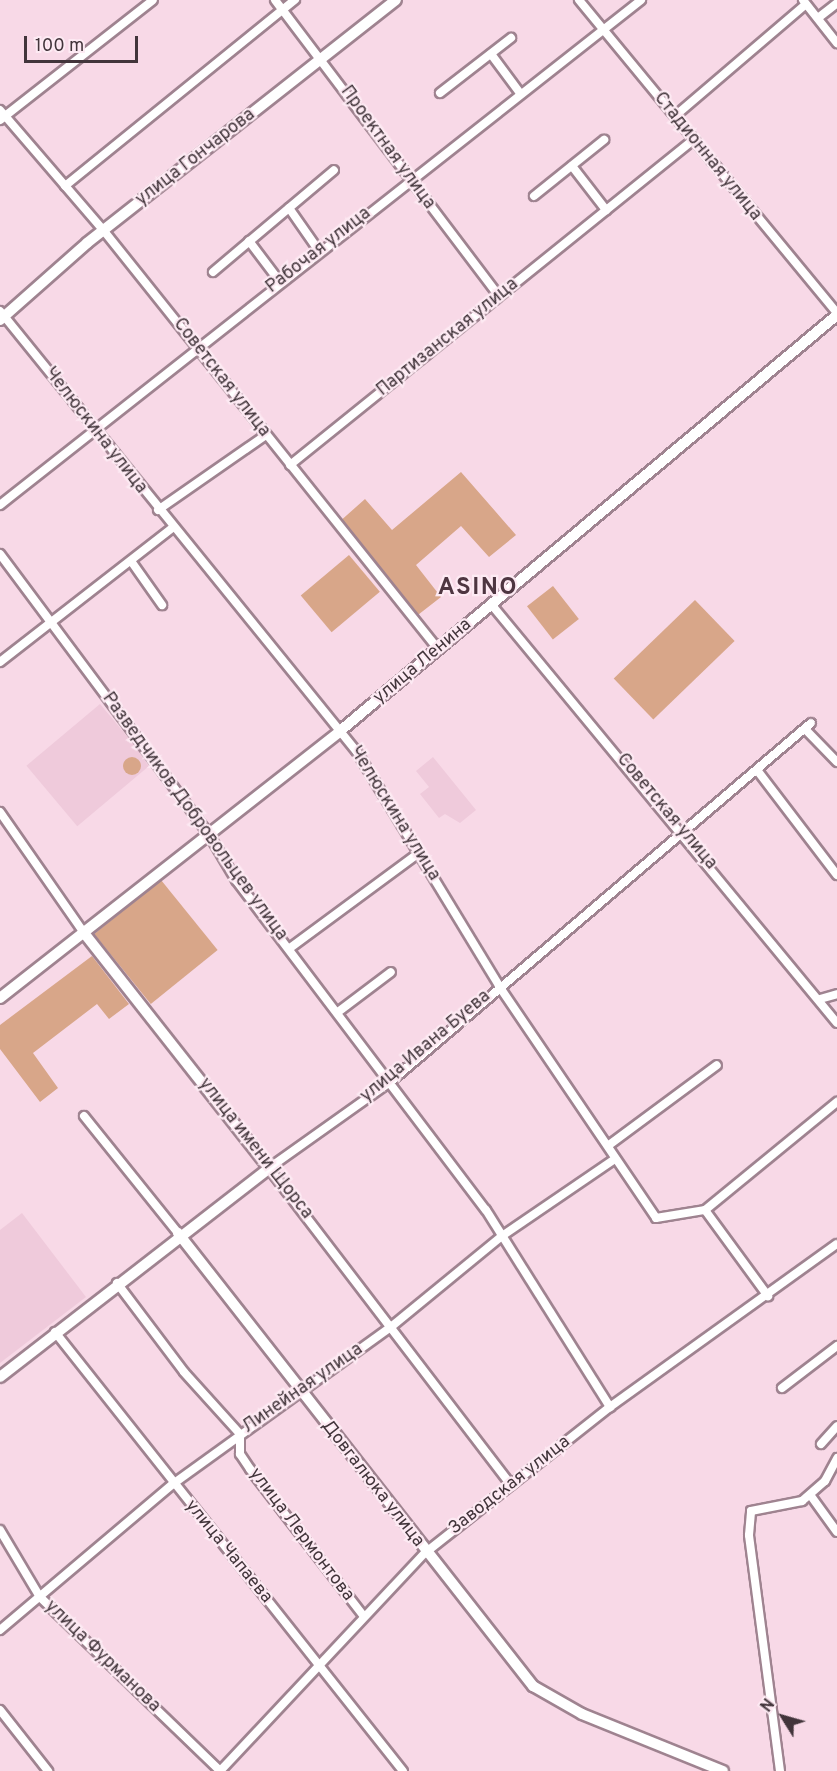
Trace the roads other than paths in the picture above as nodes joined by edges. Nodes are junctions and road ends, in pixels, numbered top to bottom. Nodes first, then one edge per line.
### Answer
1 (153, 0) edge
2 (274, 0) edge
3 (295, 0) edge
4 (396, 0) edge
5 (579, 0) edge
6 (641, 0) edge
7 (805, 2) edge
8 (837, 3) edge
9 (282, 10) junction
10 (818, 18) junction
11 (602, 30) junction
12 (511, 38) dead end
13 (837, 43) edge
14 (490, 54) junction
15 (322, 58) junction
16 (440, 93) dead end
17 (520, 93) junction
18 (2, 116) edge
19 (675, 116) junction
20 (604, 140) dead end
21 (693, 140) junction
22 (572, 166) junction
23 (334, 170) dead end
24 (410, 180) junction
25 (65, 186) junction
26 (534, 196) dead end
27 (289, 208) junction
28 (606, 210) junction
29 (104, 231) junction
30 (249, 242) junction
31 (319, 251) junction
32 (213, 272) dead end
33 (280, 282) junction
34 (499, 296) junction
35 (837, 314) edge
36 (1, 315) edge
37 (197, 347) junction
38 (94, 430) junction
39 (266, 435) junction
40 (290, 465) junction
41 (0, 505) edge
42 (158, 510) junction
43 (172, 528) junction
44 (0, 555) edge
45 (131, 561) junction
46 (491, 604) junction
47 (162, 605) dead end
48 (51, 623) junction
49 (438, 649) junction
50 (0, 662) edge
51 (340, 731) junction
52 (837, 762) edge
53 (757, 770) junction
54 (0, 812) edge
55 (684, 832) junction
56 (208, 833) junction
57 (419, 853) junction
58 (837, 875) edge
59 (84, 933) junction
60 (290, 948) junction
61 (391, 972) dead end
62 (499, 986) junction
63 (837, 994) edge
64 (0, 998) edge
65 (820, 999) junction
66 (338, 1012) junction
67 (837, 1023) edge
68 (717, 1065) dead end
69 (390, 1082) junction
70 (837, 1102) edge
71 (84, 1116) dead end
72 (609, 1145) junction
73 (615, 1159) junction
74 (269, 1168) junction
75 (705, 1210) junction
76 (178, 1233) junction
77 (502, 1236) junction
78 (837, 1244) edge
79 (117, 1283) junction
80 (768, 1296) junction
81 (392, 1326) junction
82 (55, 1332) junction
83 (837, 1346) edge
84 (0, 1377) edge
85 (782, 1388) dead end
86 (299, 1390) junction
87 (610, 1407) junction
88 (837, 1426) edge
89 (240, 1434) junction
90 (821, 1444) dead end
91 (837, 1458) edge
92 (174, 1484) junction
93 (511, 1485) junction
94 (811, 1496) junction
95 (0, 1530) edge
96 (837, 1532) edge
97 (425, 1553) junction
98 (40, 1597) junction
99 (363, 1615) junction
100 (0, 1630) edge
101 (316, 1663) junction
102 (0, 1710) edge
103 (716, 1770) edge
104 (48, 1771) edge
105 (220, 1771) edge
106 (403, 1771) edge
107 (780, 1771) edge

1 - 18 street
2 - 9 street, Проектная улица
3 - 9 street
4 - 15 street, улица Гончарова
5 - 11 street, Стадионная улица
6 - 11 street, Рабочая улица
7 - 10 street
7 - 19 street
8 - 10 street
9 - 15 street, Проектная улица
9 - 25 street
10 - 13 street
11 - 17 street, Рабочая улица
11 - 19 street, Стадионная улица
12 - 14 street
14 - 16 street
14 - 17 street
15 - 24 street, Проектная улица
15 - 29 street, улица Гончарова
17 - 24 street, Рабочая улица
18 - 25 street, Советская улица
19 - 21 street, Стадионная улица
20 - 22 street
21 - 28 street, Партизанская улица
21 - 35 street, Стадионная улица
22 - 26 street
22 - 28 street
23 - 27 street
24 - 31 street, Рабочая улица
24 - 34 street, Проектная улица
25 - 29 street, Советская улица
27 - 30 street
27 - 31 street
28 - 34 street, Партизанская улица
29 - 36 street, улица Гончарова
29 - 37 street, Советская улица
30 - 32 street
30 - 33 street
31 - 33 street, Рабочая улица
33 - 37 street, Рабочая улица
34 - 40 street, Партизанская улица
35 - 46 street, улица Ленина
36 - 38 street, Челюскина улица
37 - 38 street, Рабочая улица
37 - 39 street, Советская улица
38 - 41 street, Рабочая улица
38 - 42 street, Челюскина улица
39 - 40 street, Советская улица
39 - 42 street
40 - 49 street, Советская улица
42 - 43 street, Челюскина улица
43 - 45 street
43 - 51 street, Челюскина улица
44 - 48 street, Разведчиков Добровольцев улица
45 - 47 street
45 - 48 street
46 - 49 street, улица Ленина
46 - 55 street, Советская улица
48 - 50 street
48 - 56 street, Разведчиков Добровольцев улица
49 - 51 street, улица Ленина
51 - 56 street, улица Ленина
51 - 57 street, Челюскина улица
52 - 53 street, улица Ивана Буева
53 - 55 street, улица Ивана Буева
53 - 58 street
54 - 59 street, улица имени Щорса
55 - 62 street, улица Ивана Буева
55 - 65 street, Советская улица
56 - 59 street, улица Ленина
56 - 60 street, Разведчиков Добровольцев улица
57 - 60 street
57 - 62 street, Челюскина улица
59 - 64 street, улица Ленина
59 - 74 street, улица имени Щорса
60 - 66 street, Разведчиков Добровольцев улица
61 - 66 street
62 - 69 street, улица Ивана Буева
62 - 72 street, Челюскина улица
63 - 65 street
65 - 67 street, Советская улица
66 - 69 street, Разведчиков Добровольцев улица
68 - 72 street
69 - 74 street, улица Ивана Буева
69 - 77 street, Разведчиков Добровольцев улица
70 - 75 street
71 - 76 street, Довгалюка улица
72 - 73 street, Челюскина улица
73 - 75 street, Челюскина улица
73 - 77 street, Линейная улица
74 - 76 street, улица Ивана Буева
74 - 81 street, улица имени Щорса
75 - 80 street
76 - 79 street, улица Ивана Буева
76 - 86 street, Довгалюка улица
77 - 81 street, Линейная улица
77 - 87 street, Разведчиков Добровольцев улица
78 - 80 street, Заводская улица
79 - 82 street, улица Ивана Буева
79 - 89 street
80 - 87 street, Заводская улица
81 - 86 street, Линейная улица
81 - 93 street, улица имени Щорса
82 - 84 street, улица Ивана Буева
82 - 92 street, улица Чапаева
83 - 85 street
86 - 89 street, Линейная улица
86 - 97 street, Довгалюка улица
87 - 93 street, Заводская улица
88 - 90 street
89 - 92 street, Линейная улица
89 - 99 street, улица Лермонтова
91 - 94 street
92 - 98 street, Линейная улица
92 - 101 street, улица Чапаева
93 - 97 street, Заводская улица
94 - 96 street
94 - 107 street
95 - 98 street, улица Фурманова
97 - 99 street, Заводская улица
97 - 103 street, Довгалюка улица
98 - 100 street, Линейная улица
98 - 105 street, улица Фурманова
99 - 101 street, Заводская улица
101 - 105 street, Заводская улица
101 - 106 street, улица Чапаева
102 - 104 street

